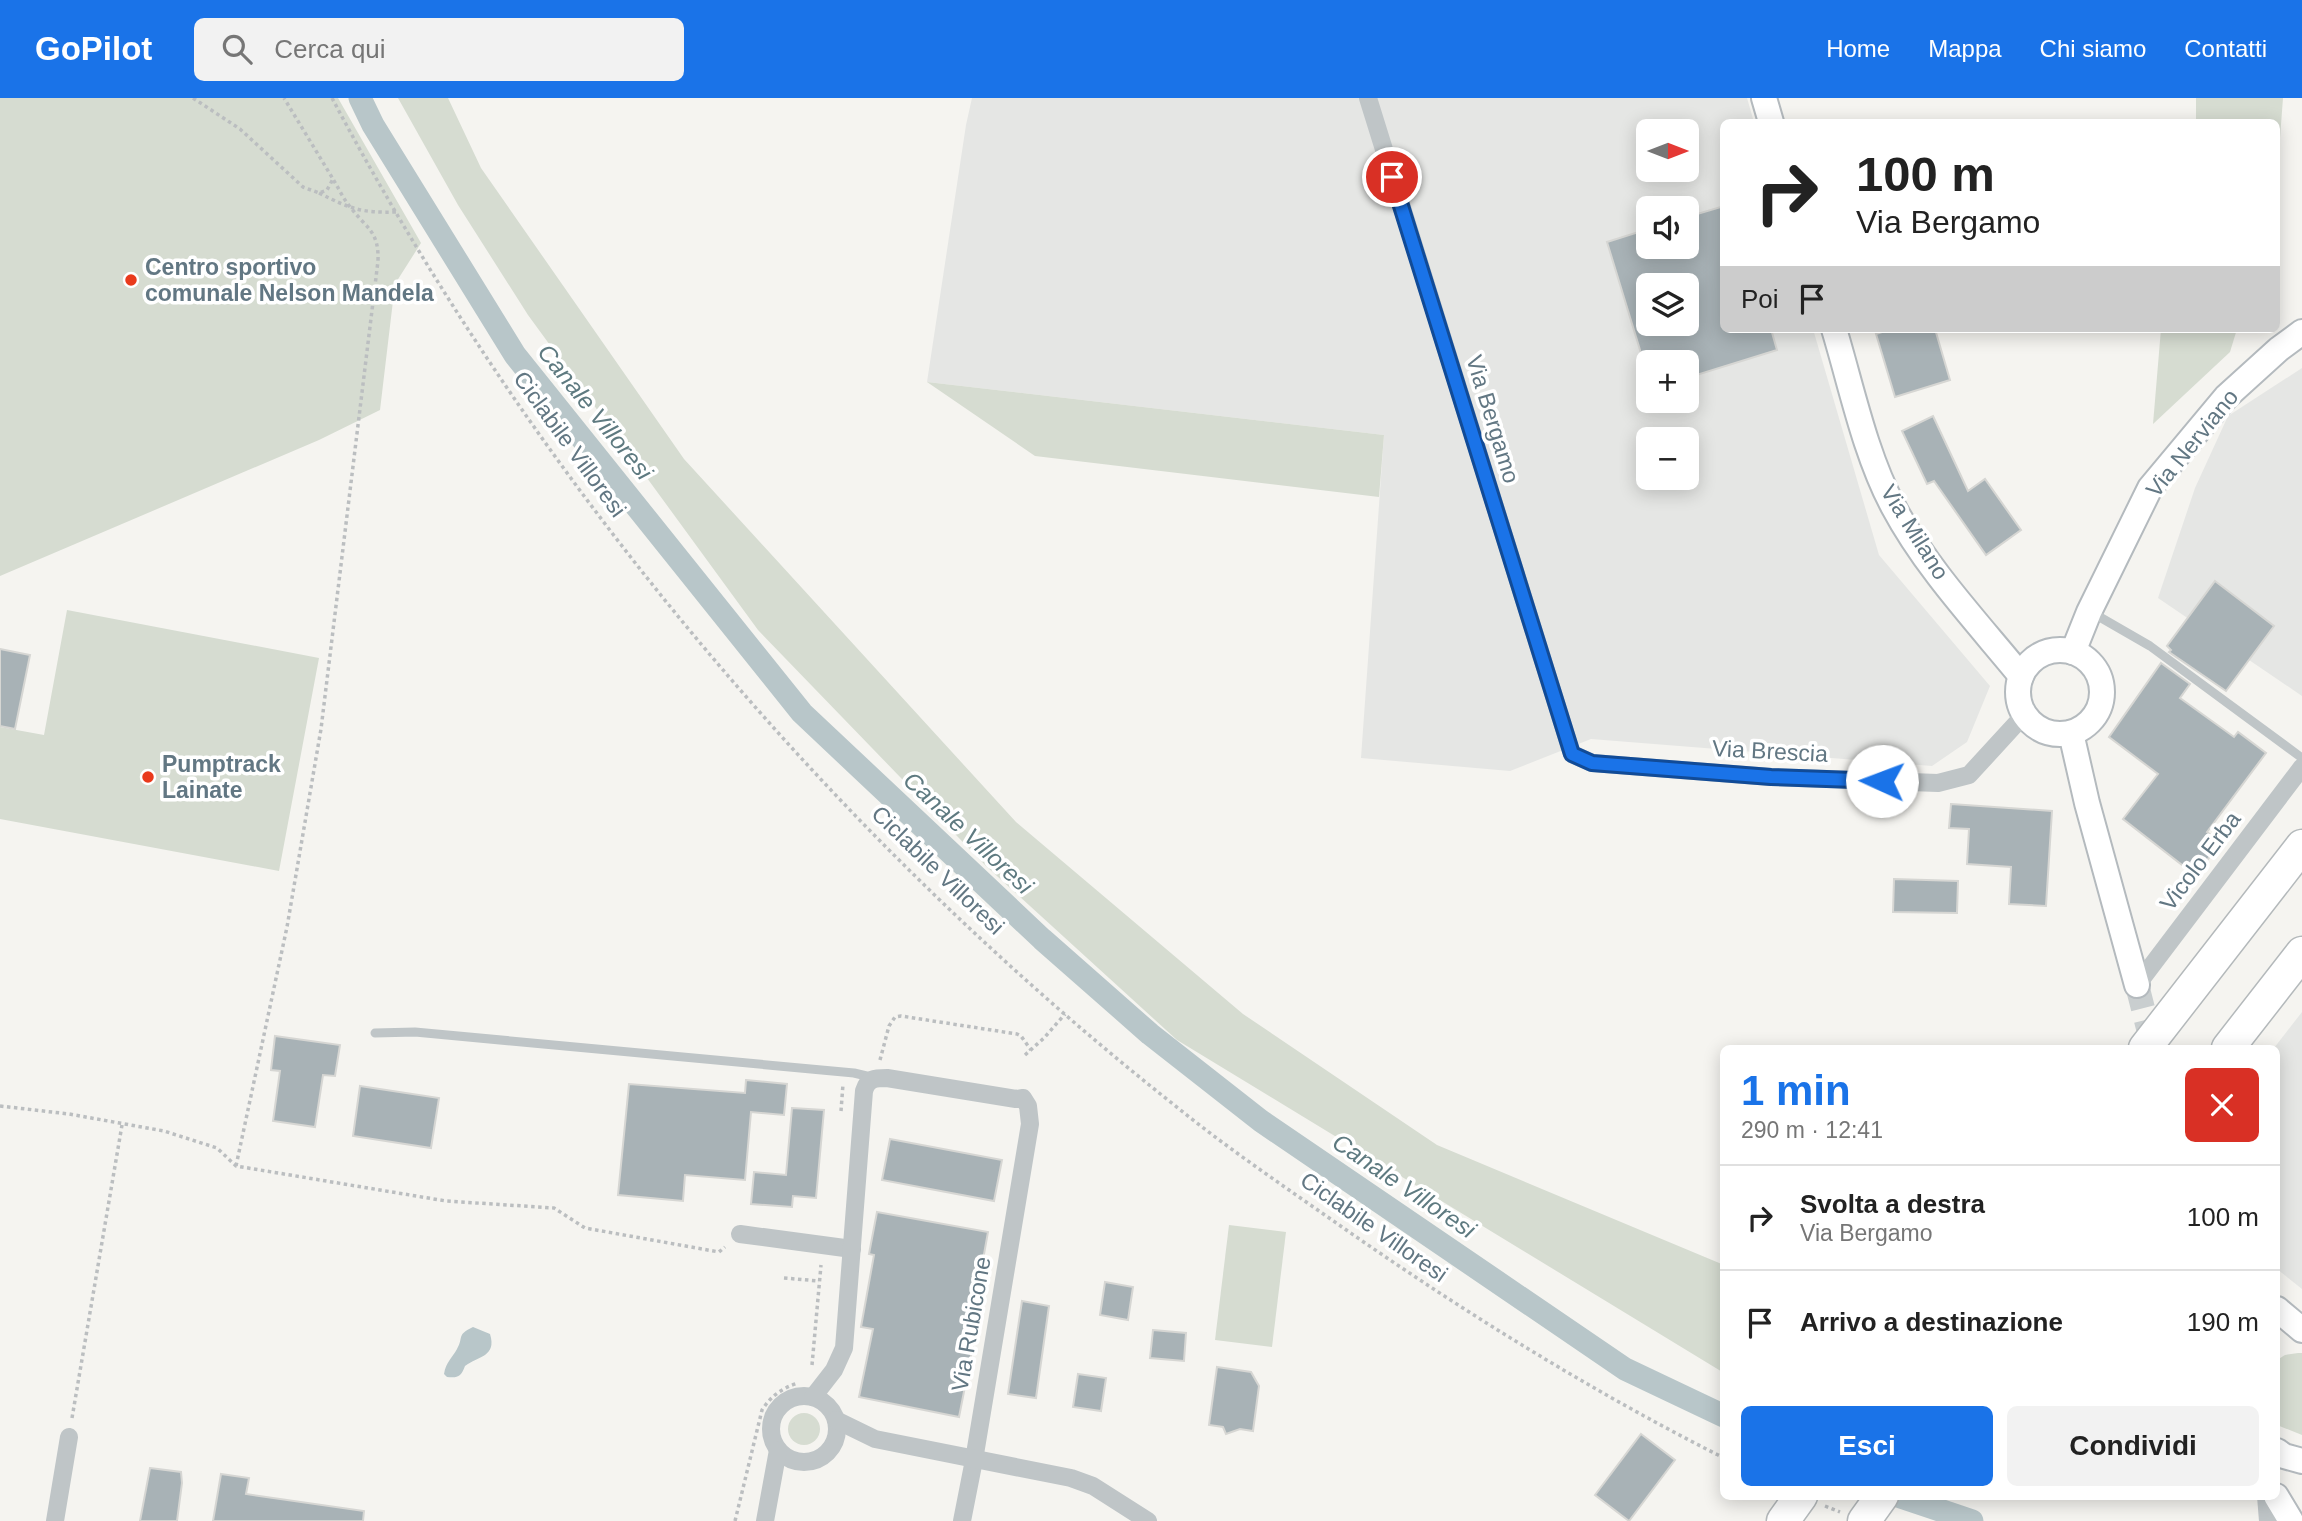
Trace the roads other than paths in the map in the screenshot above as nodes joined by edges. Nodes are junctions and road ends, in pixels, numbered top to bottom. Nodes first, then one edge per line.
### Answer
1 (1368, 98) edge
2 (1764, 98) edge
3 (1770, 119) edge
4 (2302, 332) edge
5 (1834, 333) edge
6 (2090, 612) junction
7 (2073, 652) junction
8 (2021, 676) junction
9 (2024, 715) junction
10 (2071, 733) junction
11 (1572, 754) joint
12 (2302, 758) edge
13 (2302, 766) edge
14 (2302, 846) edge
15 (2302, 953) edge
16 (2137, 985) joint
17 (375, 1033) dead end
18 (2148, 1045) edge
19 (2230, 1045) edge
20 (881, 1078) junction
21 (740, 1234) road end
22 (852, 1249) junction
23 (2280, 1312) edge
24 (2280, 1329) edge
25 (2302, 1331) edge
26 (834, 1370) junction
27 (813, 1397) junction
28 (834, 1416) junction
29 (69, 1437) road end
30 (875, 1439) junction
31 (834, 1442) junction
32 (778, 1450) junction
33 (2280, 1453) edge
34 (974, 1460) junction
35 (797, 1461) junction
36 (2302, 1461) edge
37 (772, 1493) junction
38 (1806, 1500) edge
39 (1877, 1500) edge
40 (2266, 1500) edge
41 (2278, 1500) edge
42 (1857, 1518) edge
43 (55, 1521) edge
44 (765, 1521) edge
45 (962, 1521) edge
46 (1148, 1521) edge
47 (1783, 1521) edge
48 (2268, 1521) edge
49 (2291, 1521) edge

1 - 11 street, Via Bergamo
2 - 3 street
4 - 6 street, Via Nerviano
5 - 8 street, Via Milano
6 - 7 street, Via Nerviano
6 - 12 lane
7 - 8 street
7 - 10 street
8 - 9 street
9 - 10 street
9 - 11 street, Via Brescia
10 - 16 street
13 - 16 street, Vicolo Erba
14 - 18 highway
15 - 19 highway
17 - 20 lane
20 - 22 street
20 - 34 street, Via Rubicone
21 - 22 street
22 - 26 street
23 - 25 street
24 - 25 street
26 - 27 street
26 - 28 street
27 - 28 street
27 - 32 street
28 - 30 street
28 - 31 street
29 - 43 street
30 - 31 street
30 - 34 street
31 - 35 street
32 - 35 street
32 - 37 street
33 - 36 street
34 - 45 street, Via Rubicone
34 - 46 street
35 - 37 street
37 - 44 street
38 - 47 highway
39 - 42 highway
40 - 48 street
41 - 49 street

